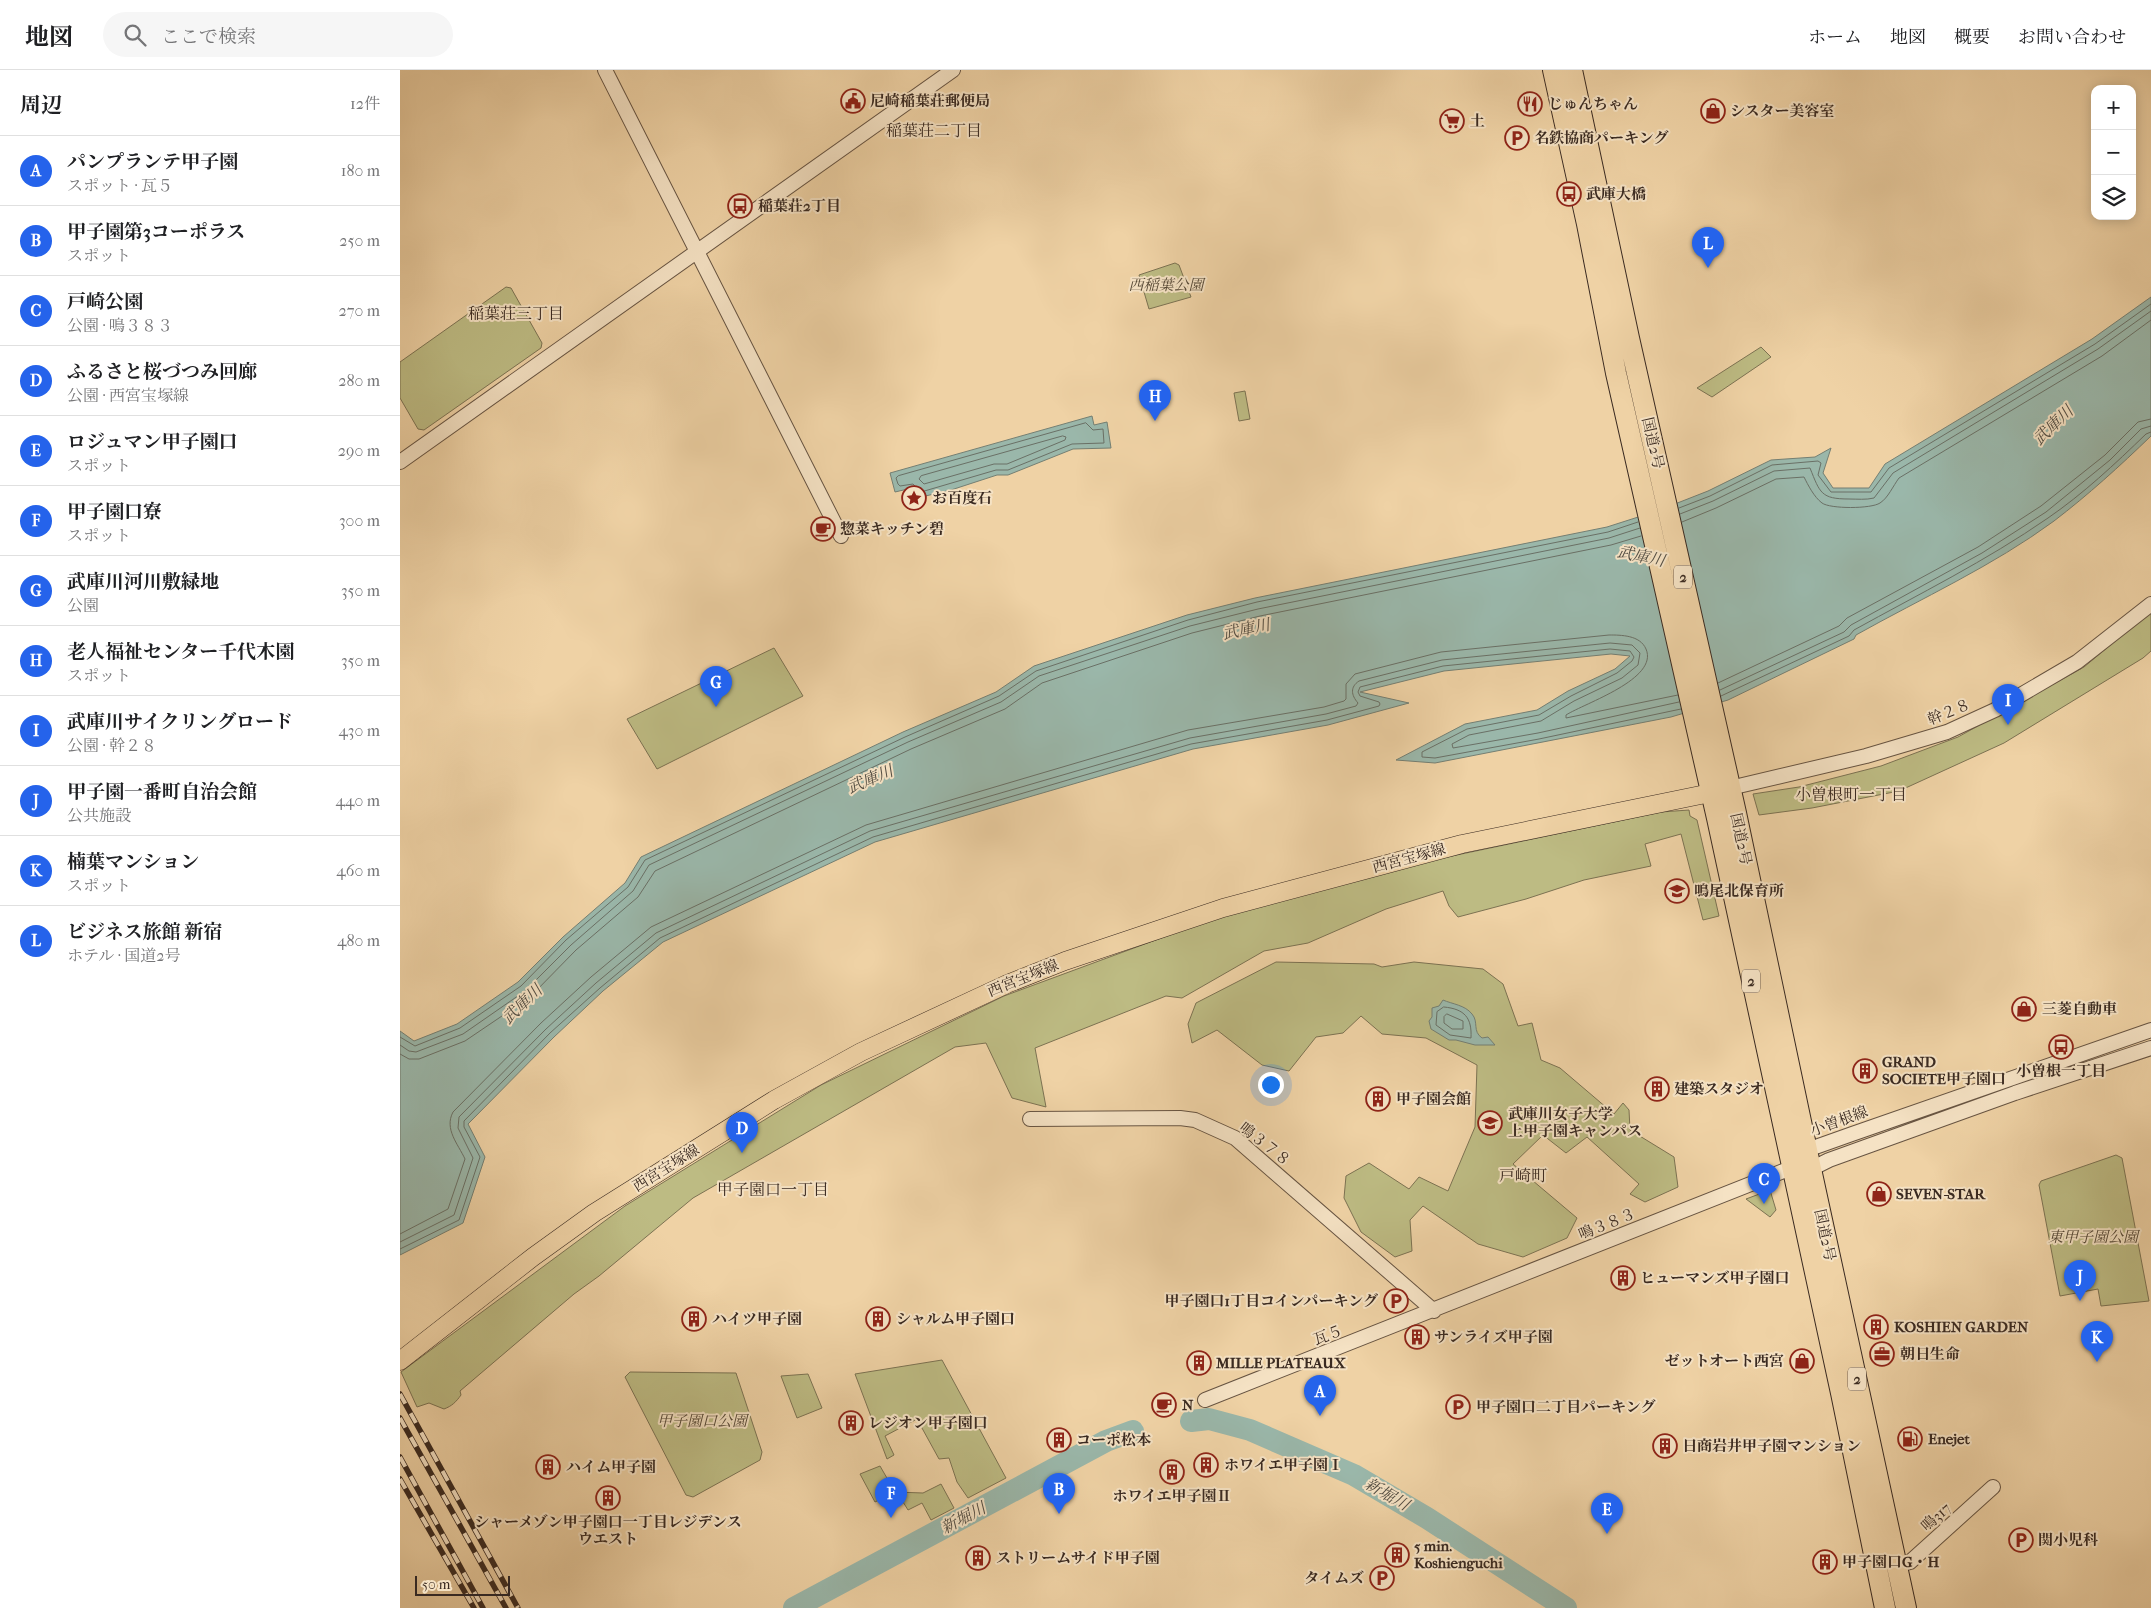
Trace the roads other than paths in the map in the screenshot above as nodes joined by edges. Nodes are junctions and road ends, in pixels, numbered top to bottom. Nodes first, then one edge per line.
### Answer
1 (605, 70) edge
2 (953, 70) edge
3 (1553, 70) edge
4 (1572, 70) edge
5 (697, 252) junction
6 (400, 462) edge
7 (841, 536) dead end
8 (2151, 604) edge
9 (1730, 788) junction
10 (1711, 793) junction
11 (2151, 1030) edge
12 (2151, 1048) edge
13 (1030, 1119) dead end
14 (1803, 1162) junction
15 (1434, 1311) junction
16 (400, 1361) edge
17 (1205, 1400) dead end
18 (1993, 1488) dead end
19 (1898, 1565) junction
20 (1885, 1608) edge
21 (1906, 1608) edge

1 - 5 street
2 - 5 street
3 - 10 highway, 国道2号 / 2
4 - 9 highway, 国道2号 / 2
5 - 6 street
5 - 7 street
8 - 9 street, 幹２８
9 - 10 main road, 西宮宝塚線
9 - 14 highway, 国道2号 / 2
10 - 14 highway, 国道2号 / 2
10 - 16 main road, 西宮宝塚線
11 - 14 street, 小曽根線
12 - 14 street
13 - 15 street, 鳴３７８
14 - 15 street, 鳴３８３
14 - 19 highway, 国道2号 / 2
14 - 20 highway, 国道2号 / 2
15 - 17 street, 瓦５
18 - 19 street, 鳴317
19 - 21 highway, 国道2号 / 2

